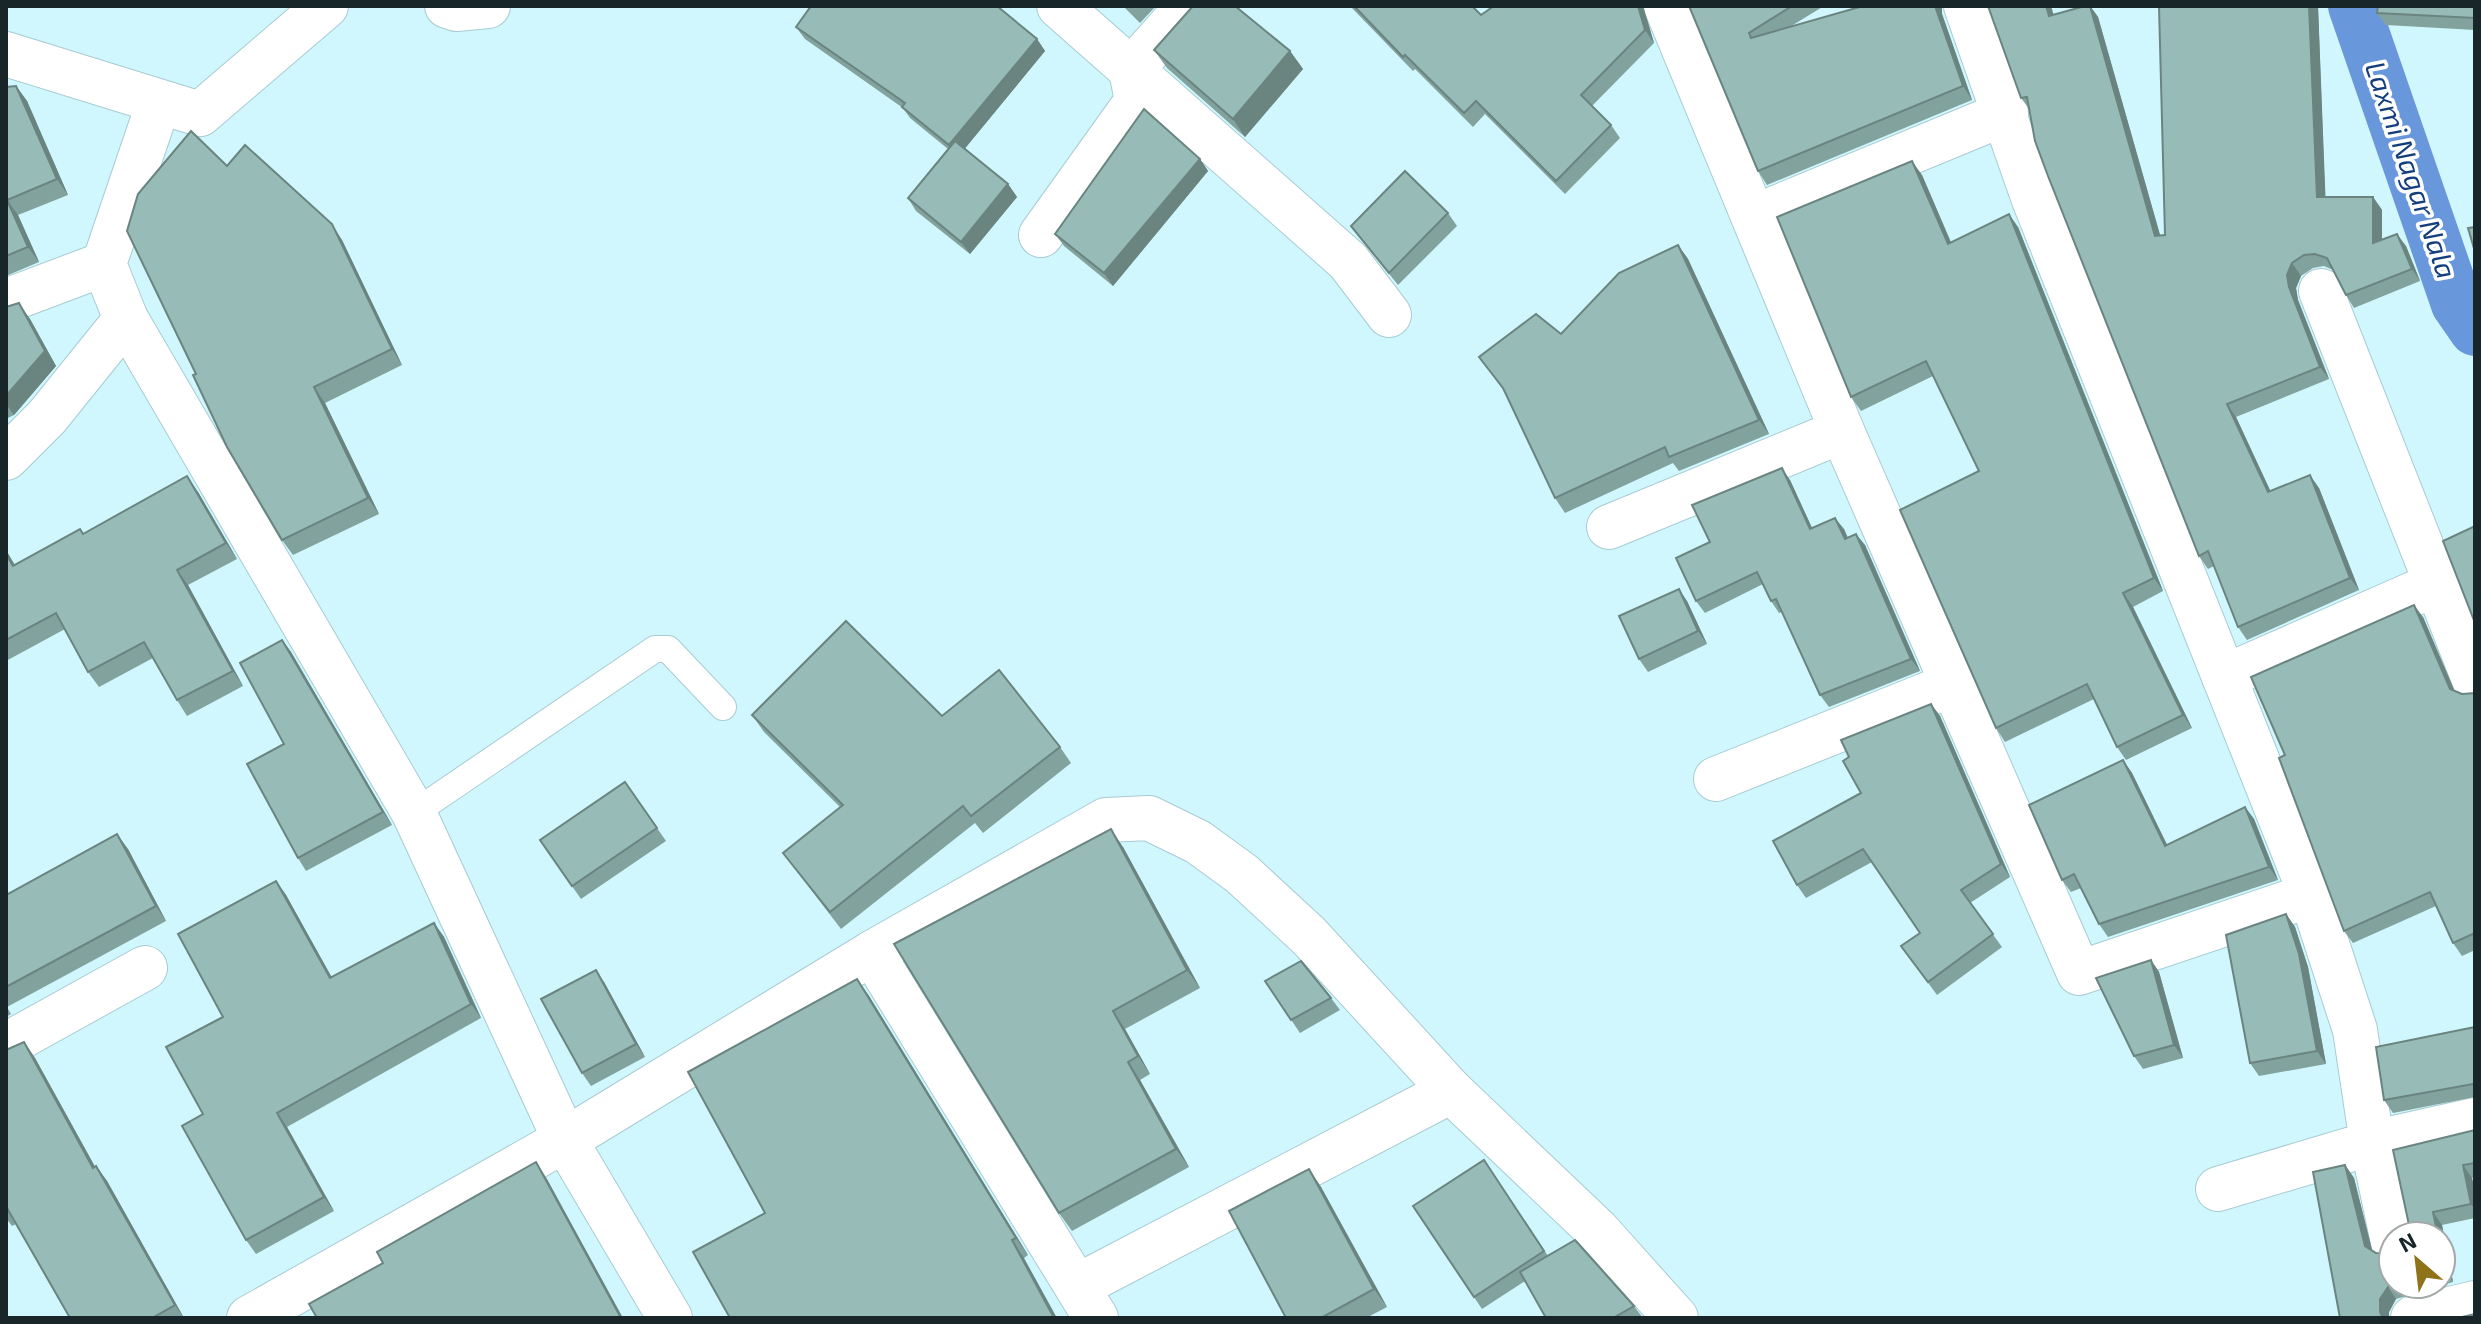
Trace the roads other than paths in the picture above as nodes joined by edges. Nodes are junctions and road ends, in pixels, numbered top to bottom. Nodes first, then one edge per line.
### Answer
1 (326, 6) edge
2 (447, 6) edge
3 (488, 6) edge
4 (1059, 6) edge
5 (1188, 6) edge
6 (1666, 6) edge
7 (1966, 6) edge
8 (6, 54) edge
9 (1131, 70) junction
10 (159, 102) junction
11 (2006, 113) junction
12 (1754, 217) junction
13 (1041, 235) dead end
14 (104, 264) junction
15 (2321, 291) dead end
16 (6, 301) edge
17 (1389, 315) dead end
18 (126, 319) junction
19 (1842, 431) junction
20 (6, 458) edge
21 (1609, 527) dead end
22 (2436, 584) junction
23 (2224, 677) junction
24 (2475, 682) edge
25 (1951, 685) junction
26 (723, 707) dead end
27 (1716, 779) dead end
28 (414, 813) junction
29 (2311, 895) junction
30 (872, 953) junction
31 (145, 968) dead end
32 (6, 1045) edge
33 (1451, 1091) junction
34 (2475, 1120) edge
35 (565, 1140) junction
36 (2372, 1143) junction
37 (2218, 1189) dead end
38 (2388, 1220) edge
39 (1087, 1302) edge
40 (2475, 1303) edge
41 (293, 1307) edge
42 (249, 1318) edge
43 (670, 1318) edge
44 (1676, 1318) edge
45 (2411, 1318) edge

1 - 10 street
2 - 3 street
4 - 9 street
5 - 9 street
6 - 12 street
7 - 11 street
8 - 10 street
9 - 13 street
9 - 17 street
10 - 14 street
11 - 12 street
11 - 23 street
12 - 19 street
14 - 16 street
14 - 18 street
15 - 22 street
18 - 20 street
18 - 28 street
19 - 21 street
19 - 25 street
22 - 23 street
22 - 24 street
23 - 29 street
25 - 27 street
25 - 29 street
26 - 28 lane
28 - 35 street
29 - 36 street
30 - 33 street
30 - 35 street
30 - 39 street
31 - 32 street
33 - 39 street
33 - 44 street
34 - 36 street
35 - 41 street
35 - 43 street
36 - 37 street
36 - 38 street
40 - 45 street
41 - 42 street

